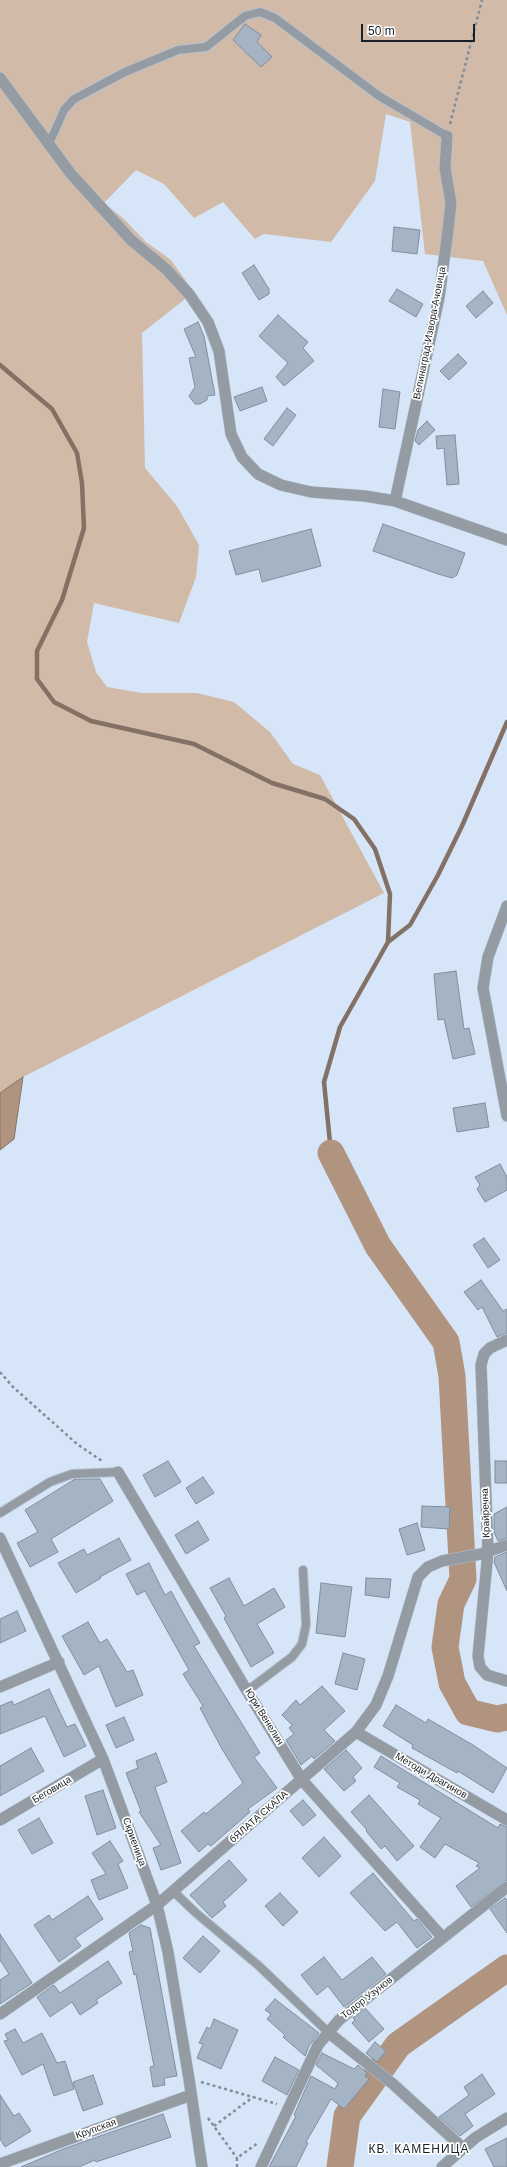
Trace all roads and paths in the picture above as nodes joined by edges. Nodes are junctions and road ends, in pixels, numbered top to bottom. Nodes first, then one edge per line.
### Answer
1 (482, 0) edge
2 (0, 78) edge
3 (447, 136) junction
4 (49, 144) junction
5 (395, 501) junction
6 (507, 540) edge
7 (507, 906) edge
8 (507, 1116) edge
9 (507, 1340) edge
10 (0, 1372) edge
11 (118, 1472) junction
12 (0, 1513) edge
13 (0, 1538) edge
14 (507, 1545) edge
15 (484, 1553) junction
16 (303, 1570) dead end
17 (59, 1662) junction
18 (507, 1681) edge
19 (0, 1687) edge
20 (247, 1691) junction
21 (356, 1732) junction
22 (103, 1759) junction
23 (302, 1780) junction
24 (0, 1820) edge
25 (507, 1820) edge
26 (507, 1887) edge
27 (173, 1891) junction
28 (157, 1905) junction
29 (443, 1938) junction
30 (0, 2014) edge
31 (329, 2033) junction
32 (189, 2079) junction
33 (191, 2095) junction
34 (253, 2097) junction
35 (290, 2108) junction
36 (205, 2114) dead end
37 (507, 2118) edge
38 (214, 2126) junction
39 (463, 2148) junction
40 (237, 2158) dead end
41 (0, 2164) edge
42 (202, 2167) edge
43 (261, 2167) edge
44 (442, 2167) edge

1 - 3 path
2 - 4 street
3 - 4 lane
3 - 5 street, Велинаград-Извора-Ачовица
4 - 5 street
5 - 6 street
7 - 8 street
9 - 15 street, Крайречна
10 - 11 path
11 - 12 lane
11 - 20 street, Юри Венелин
13 - 17 street, Скриеница
14 - 15 street, бЯЛАТА СКАЛА
15 - 18 street, Крайречна
15 - 21 street, бЯЛАТА СКАЛА
16 - 20 lane
17 - 19 street
17 - 22 street, Скриеница
20 - 23 street, Юри Венелин
21 - 23 street, бЯЛАТА СКАЛА
21 - 25 street, Методи Драгинов
22 - 24 street, Беговица
22 - 28 street, Скриеница
23 - 27 street, бЯЛАТА СКАЛА
23 - 29 street, Юри Венелин
26 - 29 street, Тодор Узунов
27 - 28 street, бЯЛАТА СКАЛА
27 - 31 lane
28 - 30 street, бЯЛАТА СКАЛА
28 - 32 street, Скриеница
29 - 31 street, Тодор Узунов
31 - 35 street, Тодор Узунов
31 - 39 street
32 - 33 street, Скриеница
32 - 34 path
33 - 41 street, Крупская
33 - 42 street, Скриеница
34 - 35 path
34 - 38 path
35 - 43 street, Тодор Узунов
36 - 38 path
37 - 39 street
38 - 40 path
39 - 44 street

